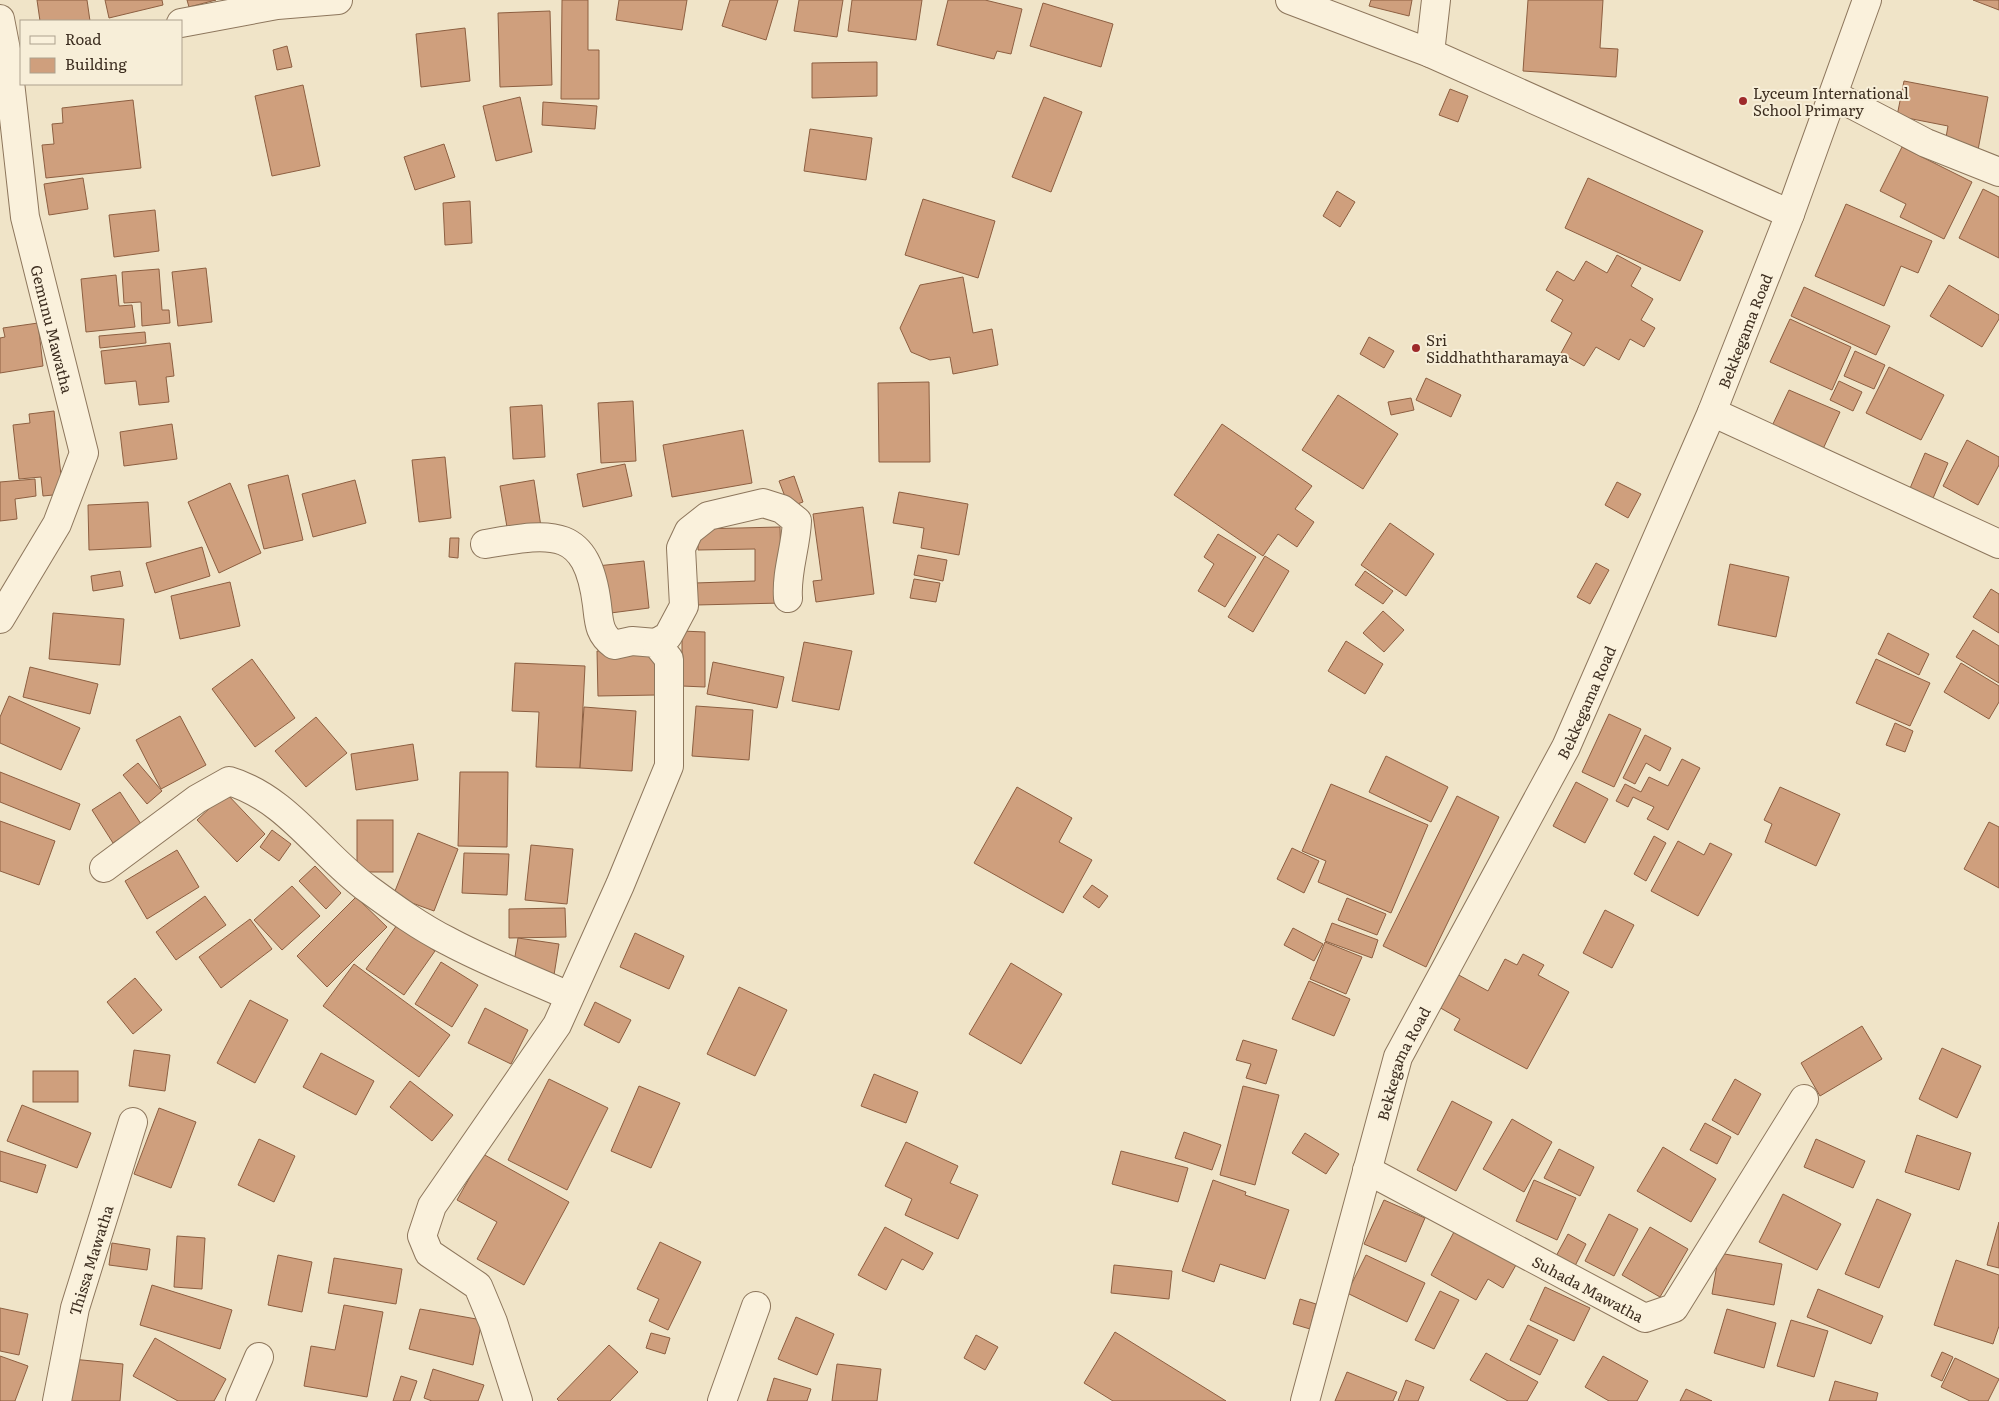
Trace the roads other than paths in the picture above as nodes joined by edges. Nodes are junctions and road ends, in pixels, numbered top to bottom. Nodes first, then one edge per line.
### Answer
1 (338, 0) edge
2 (1290, 0) edge
3 (1436, 0) edge
4 (1867, 0) edge
5 (0, 19) edge
6 (182, 22) edge
7 (1430, 53) junction
8 (14, 54) edge
9 (1834, 95) junction
10 (1999, 172) edge
11 (1790, 214) junction
12 (1712, 412) junction
13 (485, 544) dead end
14 (1999, 544) edge
15 (788, 598) dead end
16 (0, 619) edge
17 (656, 643) junction
18 (104, 868) dead end
19 (569, 996) junction
20 (1804, 1099) dead end
21 (133, 1122) dead end
22 (1367, 1170) junction
23 (756, 1306) dead end
24 (259, 1357) dead end
25 (57, 1401) edge
26 (240, 1401) edge
27 (518, 1401) edge
28 (722, 1401) edge
29 (1305, 1401) edge

1 - 6 street
2 - 7 street
3 - 7 street
4 - 9 street, Bekkegama Road
5 - 8 street, Gemunu Mawatha
7 - 11 street
8 - 16 street, Gemunu Mawatha
9 - 10 street
9 - 11 street, Bekkegama Road
11 - 12 street, Bekkegama Road
12 - 14 street
12 - 22 street, Bekkegama Road
13 - 17 street
15 - 17 street
17 - 19 street
18 - 19 street
19 - 27 street
20 - 22 street, Suhada Mawatha
21 - 25 street, Thissa Mawatha
22 - 29 street, Bekkegama Road
23 - 28 street
24 - 26 street

